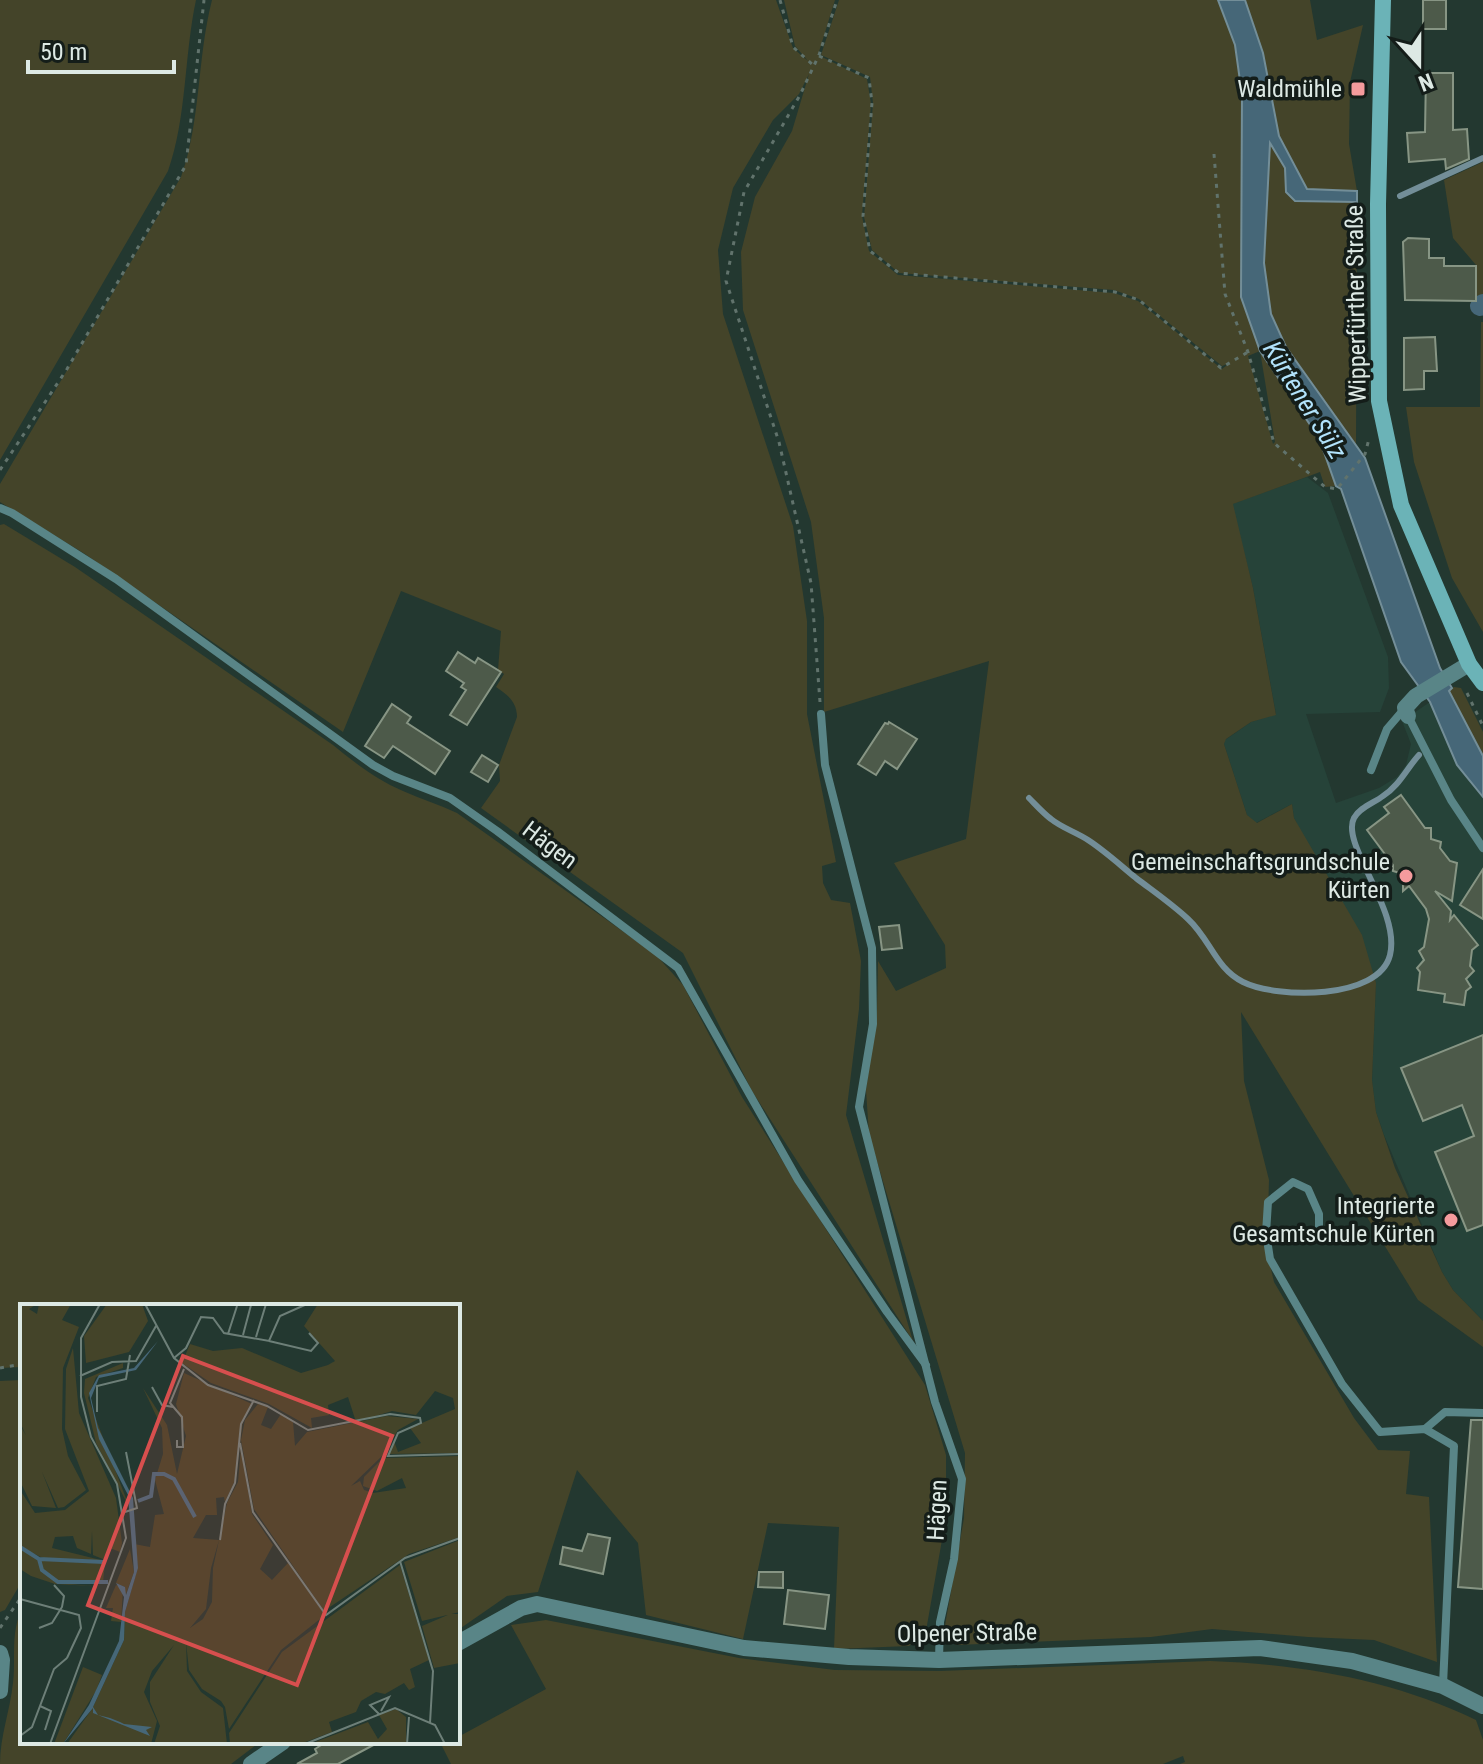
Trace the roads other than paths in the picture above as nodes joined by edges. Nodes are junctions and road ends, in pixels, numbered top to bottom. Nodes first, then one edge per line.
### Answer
1 (1383, 0) edge
2 (0, 508) edge
3 (1462, 668) junction
4 (1483, 683) edge
5 (1410, 706) junction
6 (821, 714) road end
7 (1371, 770) dead end
8 (1483, 848) edge
9 (1319, 1230) dead end
10 (926, 1365) junction
11 (1483, 1413) edge
12 (1425, 1429) junction
13 (460, 1642) edge
14 (0, 1653) edge
15 (939, 1660) junction
16 (1443, 1686) junction
17 (0, 1691) edge
18 (1483, 1706) edge
19 (280, 1744) edge
20 (251, 1764) edge

1 - 3 main road, Wipperfürther Straße
2 - 10 lane, Hägen
3 - 4 main road, Wipperfürther Straße
3 - 5 street
5 - 7 lane
5 - 8 lane
6 - 10 lane, Hägen
9 - 12 lane
10 - 15 lane, Hägen
11 - 12 lane
12 - 16 lane
13 - 15 street, Olpener Straße
14 - 17 street
15 - 16 street, Olpener Straße
16 - 18 street, Olpener Straße
19 - 20 street

